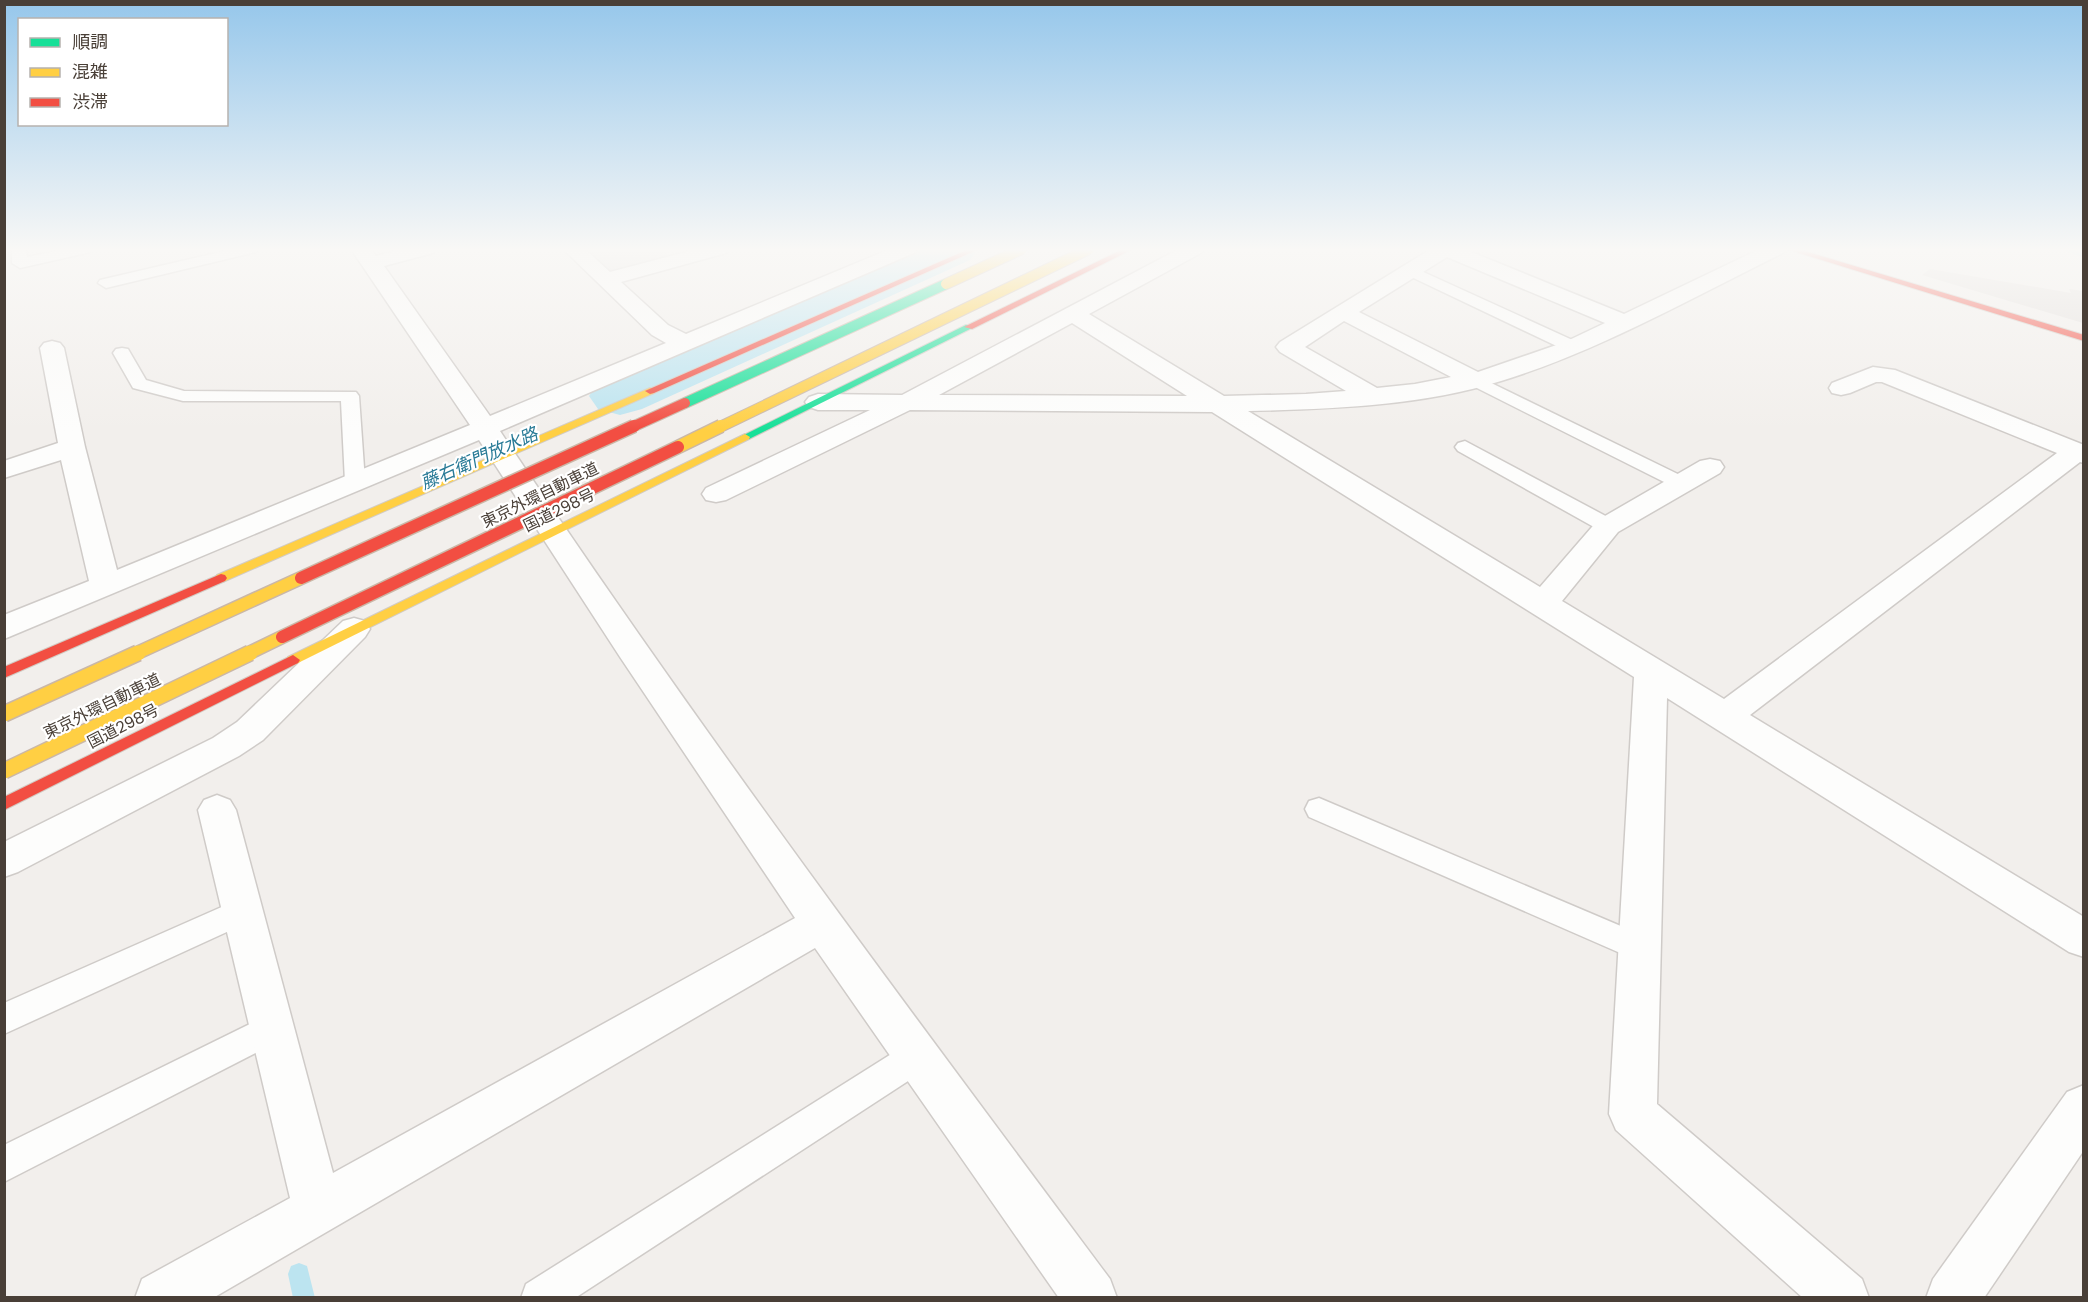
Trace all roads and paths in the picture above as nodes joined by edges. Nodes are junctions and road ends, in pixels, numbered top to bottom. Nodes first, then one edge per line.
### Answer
1 (403, 310) edge
2 (638, 310) edge
3 (761, 310) edge
4 (836, 310) edge
5 (889, 310) edge
6 (963, 310) edge
7 (1006, 310) edge
8 (1077, 310) edge
9 (1346, 310) edge
10 (1493, 310) edge
11 (1593, 310) edge
12 (1649, 310) edge
13 (1991, 310) edge
14 (1343, 312) junction
15 (1071, 313) junction
16 (1623, 322) junction
17 (2084, 338) edge
18 (683, 342) junction
19 (1573, 347) junction
20 (52, 348) dead end
21 (122, 353) dead end
22 (1475, 380) junction
23 (1841, 388) dead end
24 (1374, 397) junction
25 (909, 401) junction
26 (818, 402) junction
27 (1218, 404) junction
28 (485, 428) junction
29 (72, 447) junction
30 (1465, 447) dead end
31 (2080, 453) edge
32 (503, 456) junction
33 (1710, 467) dead end
34 (4, 471) edge
35 (355, 482) junction
36 (1681, 483) junction
37 (716, 494) dead end
38 (1608, 526) junction
39 (552, 531) junction
40 (105, 585) junction
41 (1542, 605) junction
42 (4, 628) edge
43 (354, 629) junction
44 (1651, 672) junction
45 (4, 674) edge
46 (4, 714) edge
47 (1724, 717) junction
48 (4, 771) edge
49 (4, 804) edge
50 (1319, 809) dead end
51 (217, 810) dead end
52 (4, 861) edge
53 (242, 911) junction
54 (821, 924) junction
55 (2084, 939) edge
56 (1638, 947) junction
57 (4, 1019) edge
58 (272, 1028) junction
59 (916, 1057) junction
60 (2084, 1108) edge
61 (4, 1164) edge
62 (318, 1210) junction
63 (161, 1298) edge
64 (540, 1298) edge
65 (1091, 1298) edge
66 (1843, 1298) edge
67 (1952, 1298) edge

1 - 28 street
2 - 18 street
3 - 18 street
4 - 32 main road
5 - 46 main road, 東京外環自動車道, bridge
6 - 48 main road, 東京外環自動車道, bridge
7 - 26 main road, 国道298号
8 - 15 street
9 - 14 street
10 - 19 lane
11 - 16 street
12 - 16 street
13 - 17 main road
14 - 22 street
14 - 24 street
15 - 25 street
15 - 27 street
16 - 19 street
18 - 28 street
19 - 22 street
20 - 29 street
21 - 35 lane
22 - 24 street
22 - 36 lane
23 - 31 street
24 - 27 street
25 - 26 street
25 - 27 street
25 - 37 street
26 - 39 main road, 国道298号
27 - 41 street
28 - 32 street
28 - 35 street
29 - 34 street
29 - 40 street
30 - 38 lane
31 - 47 street
32 - 39 street
32 - 45 main road
33 - 36 street
35 - 40 street
36 - 38 street
38 - 41 street
39 - 43 main road, 国道298号
39 - 54 street
40 - 42 street
41 - 44 street
43 - 49 main road, 国道298号
43 - 52 street
44 - 47 street
44 - 56 street
47 - 55 street
50 - 56 lane
51 - 53 street
53 - 57 lane
53 - 58 street
54 - 59 street
54 - 62 street
56 - 66 street
58 - 61 lane
58 - 62 street
59 - 64 lane
59 - 65 street
60 - 67 street
62 - 63 street

